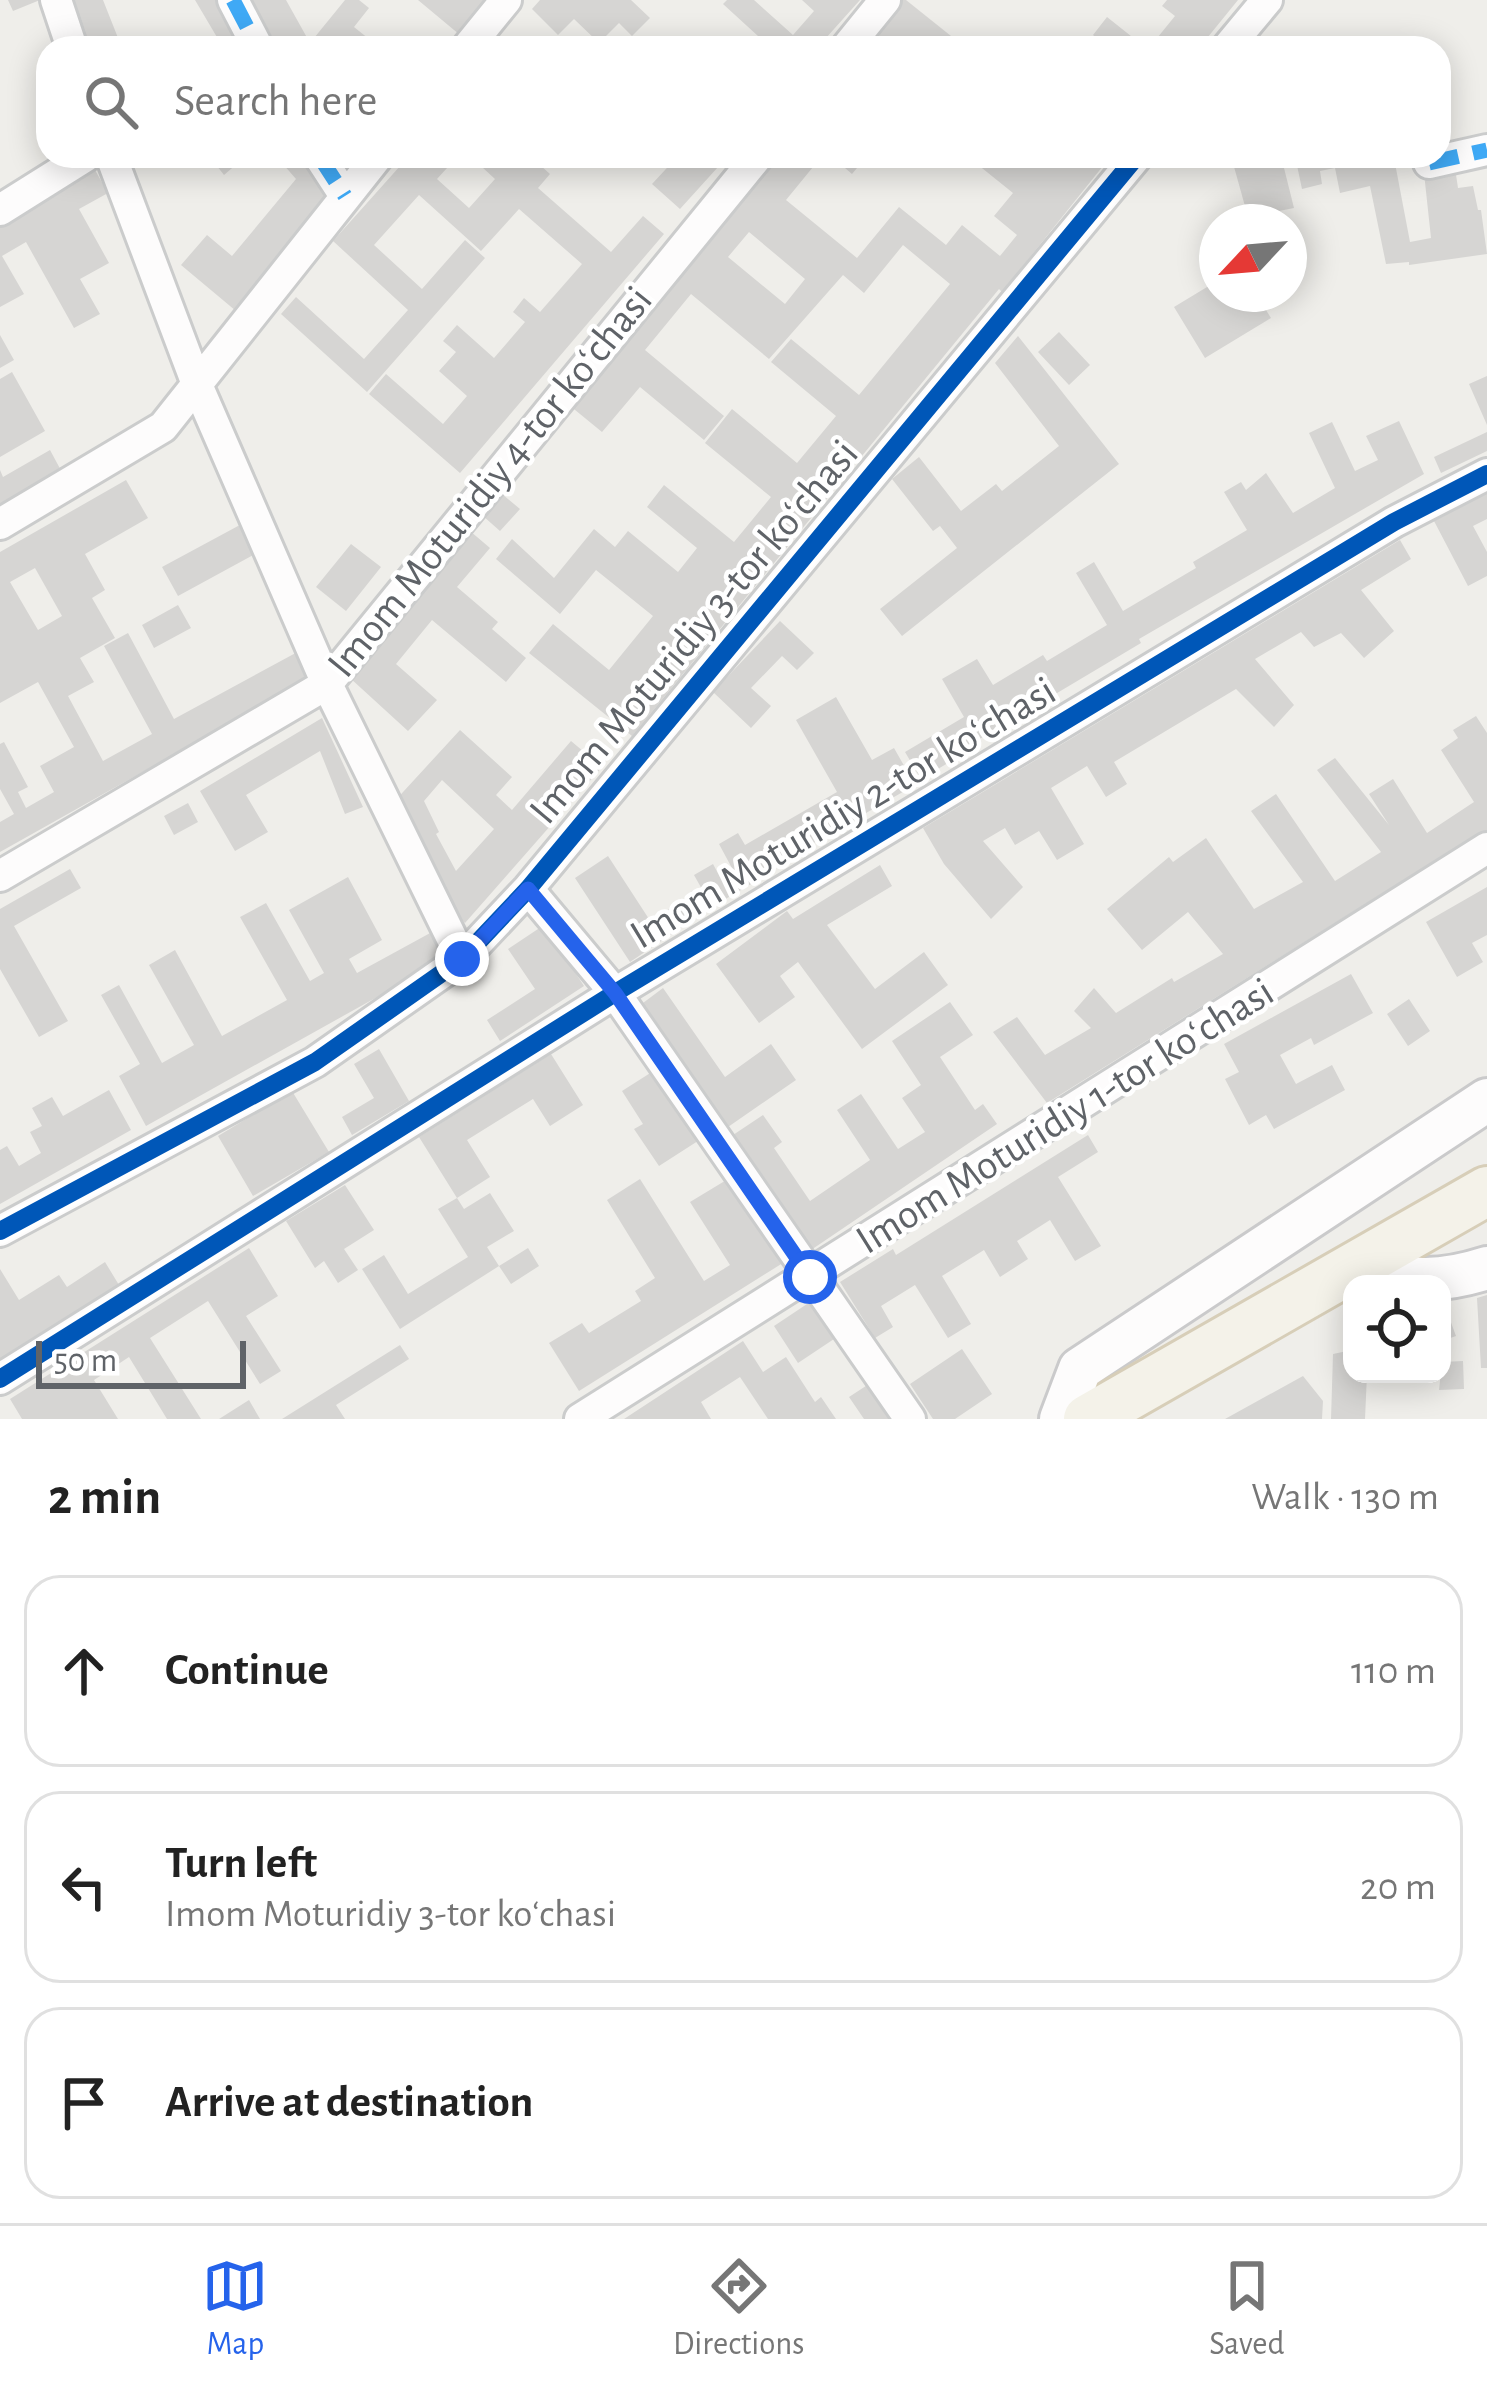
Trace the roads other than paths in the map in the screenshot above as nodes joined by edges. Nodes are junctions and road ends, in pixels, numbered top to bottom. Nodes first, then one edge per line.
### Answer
1 (56, 0) edge
2 (233, 0) edge
3 (506, 0) edge
4 (885, 0) edge
5 (1267, 0) edge
6 (68, 36) edge
7 (252, 36) edge
8 (477, 36) edge
9 (856, 36) edge
10 (1237, 36) edge
11 (1487, 150) edge
12 (1451, 158) edge
13 (67, 168) edge
14 (115, 168) edge
15 (327, 168) edge
16 (368, 168) edge
17 (748, 168) edge
18 (1127, 168) edge
19 (345, 196) junction
20 (0, 210) edge
21 (198, 387) junction
22 (1487, 475) edge
23 (0, 524) edge
24 (327, 684) junction
25 (1487, 848) edge
26 (0, 876) edge
27 (528, 889) junction
28 (462, 959) junction
29 (615, 993) junction
30 (1487, 1100) edge
31 (1487, 1191) edge
32 (0, 1231) edge
33 (1350, 1267) junction
34 (1487, 1268) edge
35 (810, 1277) junction
36 (0, 1379) edge
37 (580, 1419) edge
38 (910, 1419) edge
39 (1061, 1419) edge
40 (1088, 1419) edge

1 - 6 street
2 - 7 street
3 - 8 street
4 - 9 street
5 - 10 street
11 - 12 street
13 - 20 street
14 - 21 street
15 - 19 street
16 - 19 street
17 - 24 street, Imom Moturidiy 4-tor koʻchasi
18 - 27 street, Imom Moturidiy 3-tor koʻchasi
19 - 21 street
21 - 23 street
21 - 24 street
22 - 29 street, Imom Moturidiy 2-tor koʻchasi
24 - 26 street, Imom Moturidiy 4-tor koʻchasi
24 - 28 street
25 - 35 street, Imom Moturidiy 1-tor koʻchasi
27 - 28 street, Imom Moturidiy 3-tor koʻchasi
27 - 29 street
28 - 32 street, Imom Moturidiy 3-tor koʻchasi
29 - 35 street
29 - 36 street, Imom Moturidiy 2-tor koʻchasi
30 - 39 street
31 - 33 main road
33 - 34 street
33 - 40 main road
35 - 37 street, Imom Moturidiy 1-tor koʻchasi
35 - 38 street

